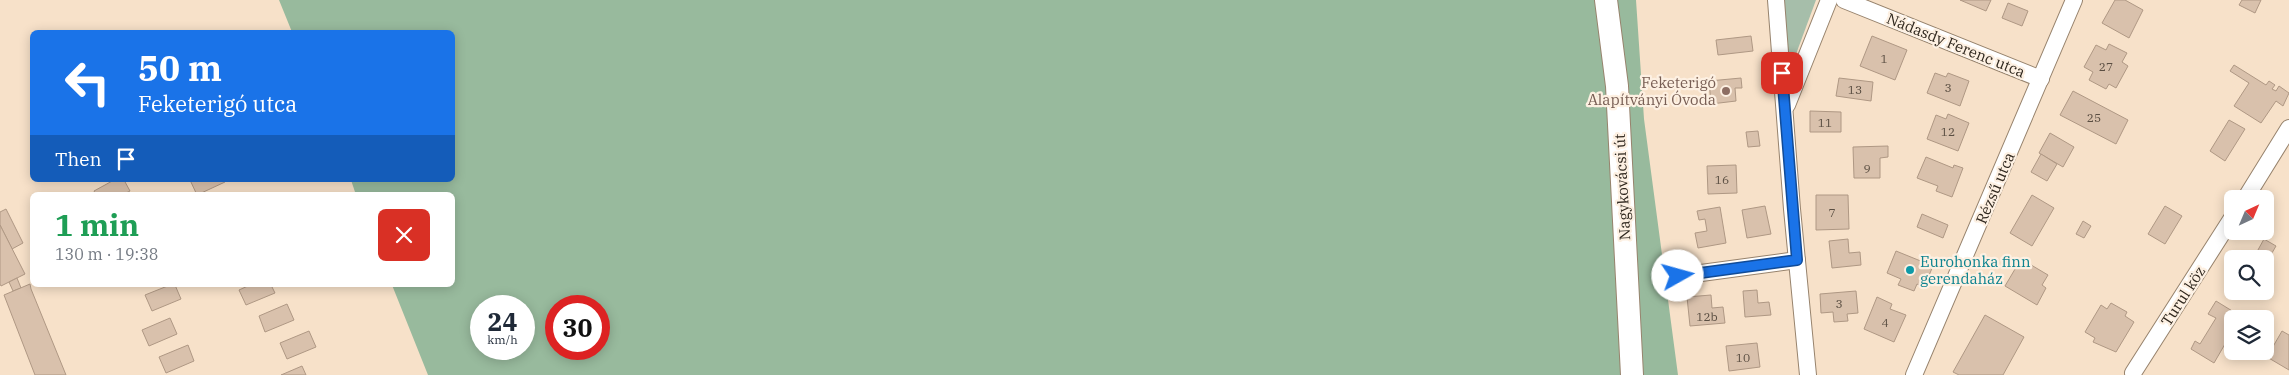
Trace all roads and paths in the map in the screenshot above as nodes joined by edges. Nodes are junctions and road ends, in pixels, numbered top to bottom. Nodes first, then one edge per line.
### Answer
1 (1606, 0) edge
2 (1776, 0) edge
3 (1828, 0) edge
4 (1844, 0) edge
5 (2074, 0) edge
6 (2041, 79) junction
7 (1786, 109) junction
8 (2289, 128) edge
9 (2251, 190) edge
10 (2224, 231) edge
11 (1797, 260) junction
12 (1678, 276) dead end
13 (2133, 374) dead end
14 (1632, 375) edge
15 (1808, 375) edge
16 (1914, 375) edge

1 - 14 street, Nagykovácsi út
2 - 7 street
3 - 7 street
4 - 6 street, Nádasdy Ferenc utca
5 - 6 street, Rézsű utca
6 - 16 street, Rézsű utca
7 - 11 street
8 - 9 street
10 - 13 street, Turul köz
11 - 12 street
11 - 15 street

